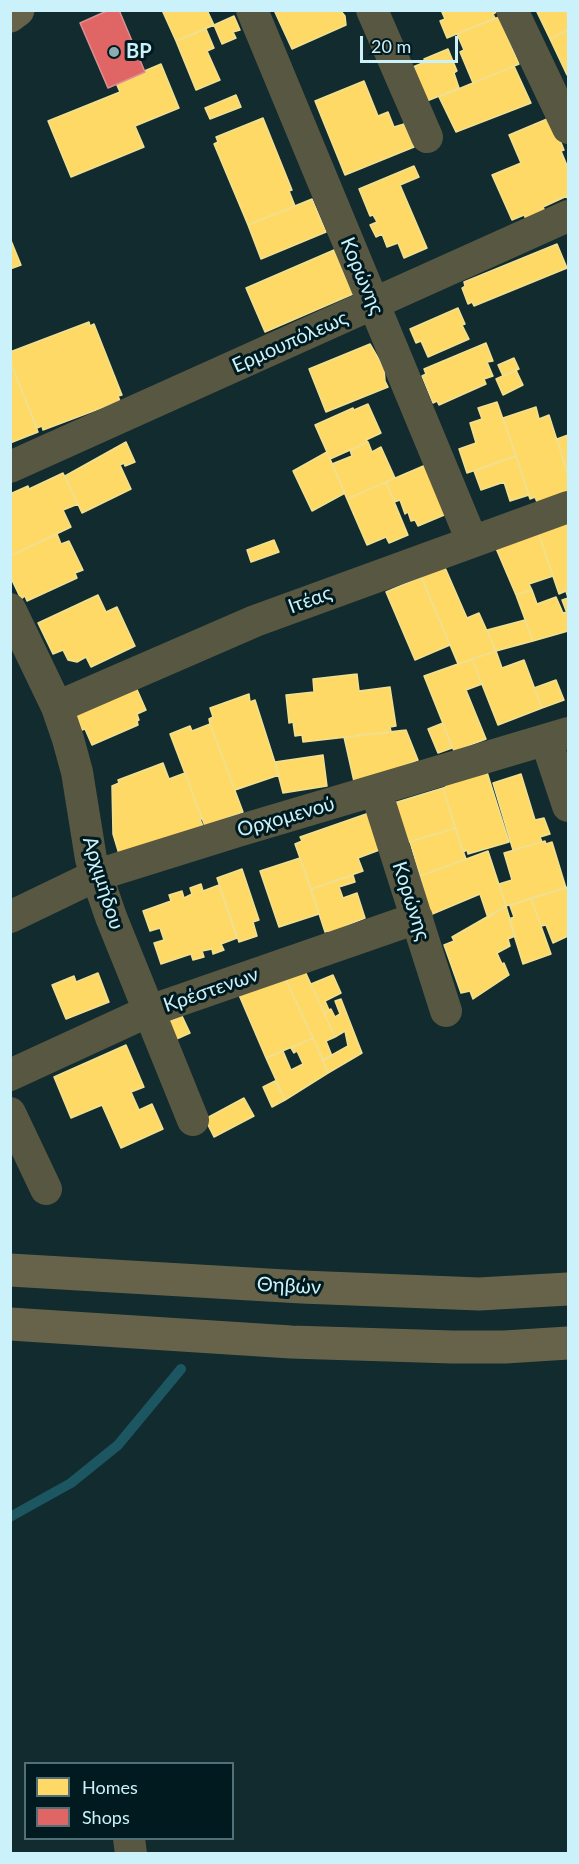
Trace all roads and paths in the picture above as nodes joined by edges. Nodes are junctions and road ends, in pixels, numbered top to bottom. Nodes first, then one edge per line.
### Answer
1 (18, 10) edge
2 (252, 10) edge
3 (372, 10) edge
4 (512, 10) edge
5 (10, 16) edge
6 (568, 128) edge
7 (427, 137) dead end
8 (568, 216) edge
9 (374, 304) junction
10 (10, 467) edge
11 (568, 507) edge
12 (472, 541) junction
13 (10, 609) edge
14 (57, 707) junction
15 (557, 736) edge
16 (376, 791) junction
17 (568, 806) edge
18 (97, 875) junction
19 (10, 917) edge
20 (417, 918) junction
21 (148, 1011) junction
22 (446, 1011) dead end
23 (10, 1075) edge
24 (10, 1113) edge
25 (193, 1120) dead end
26 (46, 1190) dead end
27 (10, 1270) edge
28 (568, 1289) edge
29 (10, 1324) edge
30 (568, 1342) edge

1 - 5 main road
2 - 9 street, Κορώνης
3 - 7 street
4 - 6 street
8 - 9 street, Ερμουπόλεως
9 - 10 street, Ερμουπόλεως
9 - 12 street, Κορώνης
11 - 12 street, Ιτέας
12 - 14 street, Ιτέας
13 - 14 street, Αρχιμήδου
14 - 18 street, Αρχιμήδου
15 - 16 street, Ορχομενού
15 - 17 street
16 - 18 street, Ορχομενού
16 - 20 street, Κορώνης
18 - 19 street, Ορχομενού
18 - 21 street, Αρχιμήδου
20 - 21 street, Κρέστενων
20 - 22 street, Κορώνης
21 - 23 street, Κρέστενων
21 - 25 street, Αρχιμήδου
24 - 26 street
27 - 28 main road, Θηβών
29 - 30 main road

